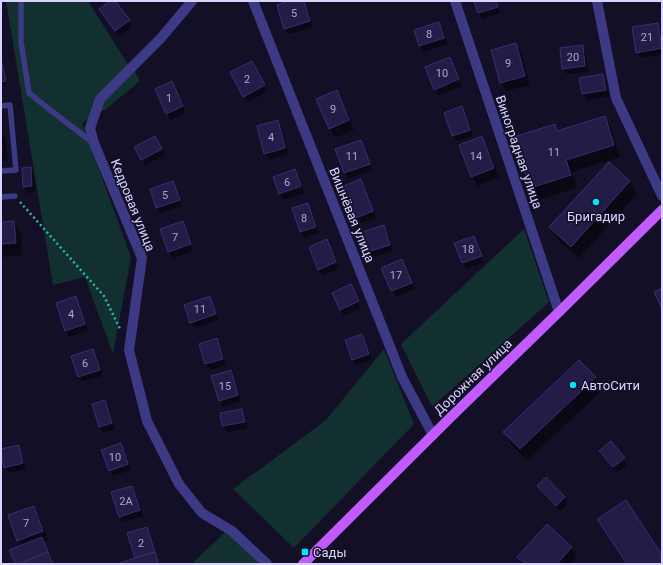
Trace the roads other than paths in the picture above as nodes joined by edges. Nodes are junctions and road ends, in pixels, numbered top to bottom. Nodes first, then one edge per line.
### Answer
1 (21, 1) edge
2 (192, 1) edge
3 (253, 1) edge
4 (455, 1) edge
5 (597, 1) edge
6 (1, 106) edge
7 (94, 143) junction
8 (1, 171) edge
9 (15, 196) road end
10 (662, 196) edge
11 (1, 197) edge
12 (662, 210) edge
13 (559, 312) junction
14 (433, 435) junction
15 (267, 564) edge
16 (303, 564) edge

1 - 7 lane
2 - 7 street, Кедровая улица
3 - 14 street, Вишнёвая улица
4 - 13 street, Виноградная улица
5 - 10 street
6 - 8 lane
7 - 15 street, Кедровая улица
9 - 11 lane
12 - 13 main road, Дорожная улица
13 - 14 main road, Дорожная улица
14 - 16 main road, Дорожная улица

